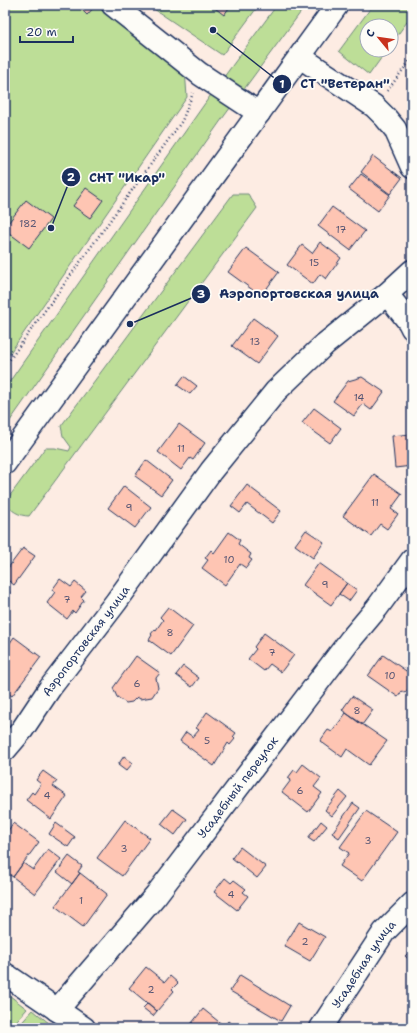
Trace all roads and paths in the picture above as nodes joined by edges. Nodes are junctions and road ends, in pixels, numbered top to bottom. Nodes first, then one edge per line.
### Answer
1 (113, 5) edge
2 (337, 5) edge
3 (300, 57) junction
4 (412, 58) edge
5 (200, 74) junction
6 (374, 106) junction
7 (259, 113) junction
8 (412, 167) edge
9 (412, 271) edge
10 (387, 294) junction
11 (412, 328) edge
12 (5, 366) edge
13 (5, 463) edge
14 (412, 560) edge
15 (5, 750) edge
16 (412, 904) edge
17 (5, 974) edge
18 (57, 1010) junction
19 (84, 1028) edge
20 (321, 1028) edge

1 - 5 street
2 - 3 street
3 - 6 street
3 - 7 street
4 - 6 path
5 - 7 street
5 - 12 path
6 - 8 street
7 - 13 street
9 - 10 street, Аэропортовская улица
10 - 11 street
10 - 15 street, Аэропортовская улица
14 - 18 street, Усадебный переулок
16 - 20 street, Усадебная улица
17 - 18 street
18 - 19 street

